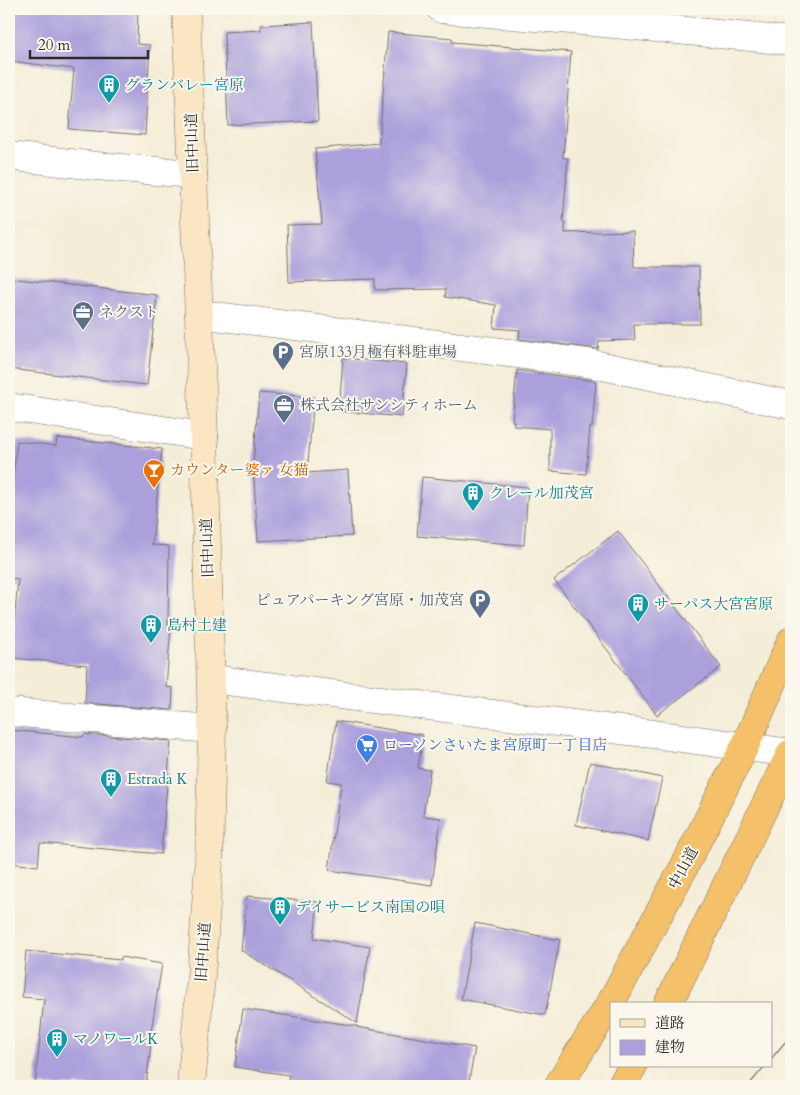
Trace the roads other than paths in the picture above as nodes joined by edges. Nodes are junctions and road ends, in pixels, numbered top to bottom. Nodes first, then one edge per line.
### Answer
1 (186, 9) edge
2 (441, 9) edge
3 (791, 41) edge
4 (9, 156) edge
5 (193, 174) junction
6 (199, 314) junction
7 (791, 405) edge
8 (9, 407) edge
9 (204, 436) junction
10 (791, 641) edge
11 (211, 679) junction
12 (9, 712) edge
13 (212, 729) junction
14 (745, 746) junction
15 (791, 753) edge
16 (611, 1002) edge
17 (669, 1002) edge
18 (610, 1003) edge
19 (632, 1068) edge
20 (191, 1086) edge
21 (558, 1086) edge
22 (621, 1086) edge

1 - 5 main road, 旧中山道
2 - 3 street
4 - 5 street
5 - 6 main road, 旧中山道
6 - 7 street
6 - 9 main road, 旧中山道
8 - 9 street
9 - 11 main road, 旧中山道
10 - 14 highway, 中山道
11 - 13 main road, 旧中山道
11 - 14 street
12 - 13 street
13 - 20 main road, 旧中山道
14 - 15 street
14 - 16 highway, 中山道
15 - 17 highway
18 - 21 highway, 中山道
19 - 22 highway

